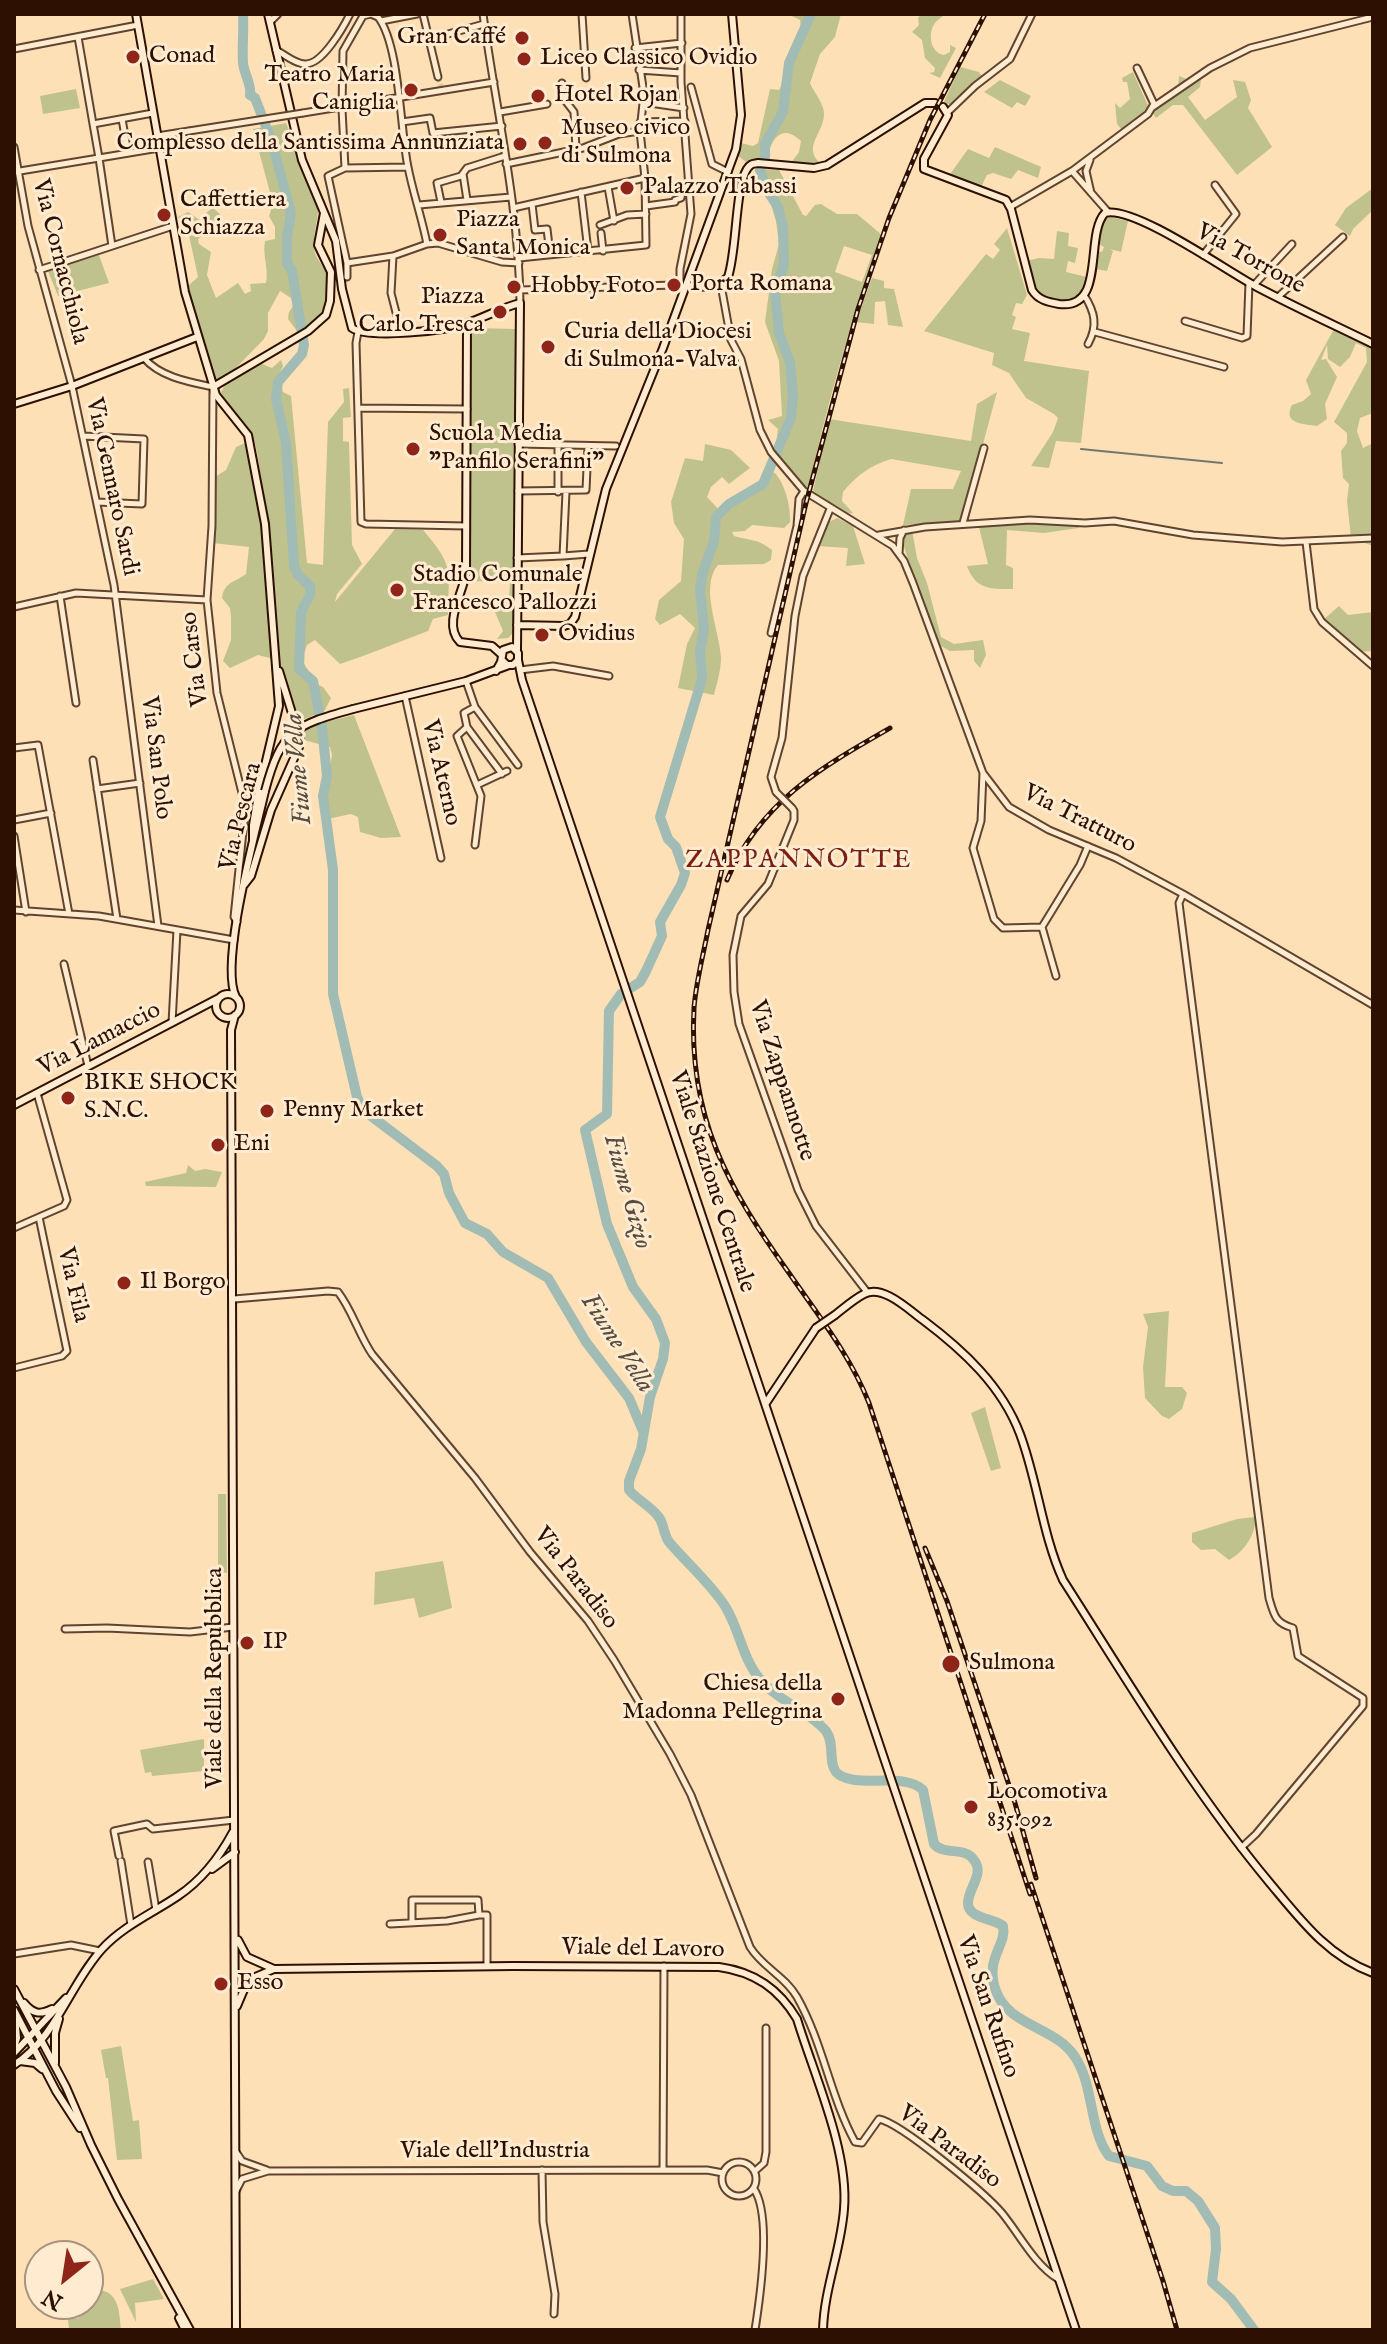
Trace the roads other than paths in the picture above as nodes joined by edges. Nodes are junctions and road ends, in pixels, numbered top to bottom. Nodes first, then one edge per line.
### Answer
1 (136, 14) edge
2 (268, 14) edge
3 (278, 14) edge
4 (350, 14) edge
5 (420, 14) edge
6 (483, 14) edge
7 (582, 14) edge
8 (632, 14) edge
9 (681, 14) edge
10 (732, 14) edge
11 (1032, 14) edge
12 (363, 15) edge
13 (1373, 17) edge
14 (381, 21) junction
15 (270, 23) junction
16 (484, 24) junction
17 (138, 25) junction
18 (78, 37) junction
19 (430, 39) junction
20 (682, 43) junction
21 (635, 48) junction
22 (14, 49) edge
23 (275, 49) junction
24 (1137, 68) dead end
25 (639, 70) junction
26 (681, 73) junction
27 (438, 77) tunnel mouth
28 (586, 78) dead end
29 (494, 82) junction
30 (562, 83) dead end
31 (686, 87) junction
32 (399, 97) junction
33 (643, 102) junction
34 (935, 103) dead end
35 (547, 104) dead end
36 (1153, 107) junction
37 (684, 108) junction
38 (342, 109) junction
39 (946, 110) joint
40 (500, 112) junction
41 (153, 113) junction
42 (122, 119) junction
43 (685, 121) junction
44 (402, 122) junction
45 (640, 122) junction
46 (93, 124) junction
47 (502, 126) junction
48 (640, 131) junction
49 (157, 136) junction
50 (14, 147) edge
51 (159, 148) junction
52 (576, 149) junction
53 (128, 153) junction
54 (505, 156) junction
55 (99, 158) junction
56 (1091, 158) junction
57 (506, 164) junction
58 (408, 167) junction
59 (342, 170) junction
60 (1072, 171) junction
61 (16, 172) edge
62 (729, 172) junction
63 (463, 174) junction
64 (645, 178) junction
65 (1215, 185) dead end
66 (608, 187) junction
67 (687, 191) junction
68 (581, 192) junction
69 (1091, 194) junction
70 (511, 197) junction
71 (467, 200) junction
72 (441, 202) junction
73 (532, 204) junction
74 (419, 205) junction
75 (646, 206) junction
76 (1010, 207) junction
77 (513, 208) junction
78 (324, 210) junction
79 (1108, 212) junction
80 (646, 214) junction
81 (614, 221) junction
82 (600, 225) dead end
83 (173, 226) junction
84 (335, 227) junction
85 (601, 233) dead end
86 (1343, 237) dead end
87 (319, 239) junction
88 (427, 244) junction
89 (1292, 244) dead end
90 (112, 246) junction
91 (588, 251) junction
92 (603, 251) junction
93 (550, 254) junction
94 (1203, 255) junction
95 (393, 256) junction
96 (519, 261) junction
97 (347, 263) junction
98 (39, 270) junction
99 (347, 277) dead end
100 (1251, 284) junction
101 (678, 285) junction
102 (721, 285) junction
103 (520, 290) junction
104 (1084, 295) junction
105 (1278, 297) junction
106 (520, 303) junction
107 (1185, 321) dead end
108 (467, 324) junction
109 (358, 332) junction
110 (401, 332) junction
111 (1095, 332) junction
112 (197, 337) junction
113 (1088, 344) dead end
114 (1373, 344) edge
115 (144, 358) junction
116 (1224, 367) dead end
117 (72, 386) junction
118 (213, 387) junction
119 (14, 404) edge
120 (358, 408) junction
121 (467, 409) junction
122 (83, 436) junction
123 (518, 444) junction
124 (558, 445) junction
125 (588, 446) junction
126 (616, 446) dead end
127 (984, 448) dead end
128 (518, 491) junction
129 (804, 491) junction
130 (558, 492) junction
131 (566, 492) junction
132 (97, 502) junction
133 (830, 509) junction
134 (963, 523) junction
135 (466, 526) junction
136 (904, 530) junction
137 (878, 535) junction
138 (1373, 538) edge
139 (1306, 542) junction
140 (589, 554) junction
141 (899, 554) junction
142 (563, 556) junction
143 (517, 558) junction
144 (116, 595) junction
145 (60, 596) junction
146 (207, 600) junction
147 (14, 607) edge
148 (517, 629) junction
149 (771, 633) dead end
150 (508, 647) junction
151 (517, 650) junction
152 (501, 657) junction
153 (518, 660) junction
154 (276, 662) junction
155 (510, 665) junction
156 (1373, 666) edge
157 (520, 670) junction
158 (493, 673) junction
159 (609, 676) dead end
160 (522, 680) junction
161 (466, 681) junction
162 (405, 696) junction
163 (76, 703) dead end
164 (475, 707) junction
165 (467, 727) junction
166 (14, 748) edge
167 (93, 760) dead end
168 (518, 765) dead end
169 (983, 773) junction
170 (140, 783) junction
171 (477, 785) junction
172 (97, 789) junction
173 (984, 792) junction
174 (997, 793) junction
175 (51, 813) junction
176 (14, 820) edge
177 (14, 836) edge
178 (253, 840) junction
179 (475, 845) dead end
180 (1088, 846) junction
181 (441, 858) dead end
182 (244, 885) junction
183 (1183, 894) junction
184 (14, 910) edge
185 (26, 912) junction
186 (69, 914) junction
187 (117, 919) junction
188 (238, 923) junction
189 (158, 926) junction
190 (1042, 927) junction
191 (177, 930) junction
192 (235, 941) junction
193 (64, 964) dead end
194 (1056, 976) dead end
195 (231, 981) junction
196 (221, 997) junction
197 (236, 997) junction
198 (1373, 1005) edge
199 (204, 1008) junction
200 (221, 1014) junction
201 (235, 1015) junction
202 (172, 1023) junction
203 (231, 1030) junction
204 (88, 1066) junction
205 (37, 1093) junction
206 (14, 1105) edge
207 (39, 1217) junction
208 (14, 1228) edge
209 (867, 1292) junction
210 (234, 1299) junction
211 (14, 1368) edge
212 (766, 1403) junction
213 (233, 1627) junction
214 (65, 1629) dead end
215 (862, 1696) joint
216 (234, 1820) junction
217 (234, 1831) junction
218 (1241, 1848) junction
219 (235, 1852) junction
220 (219, 1855) junction
221 (148, 1862) dead end
222 (219, 1865) junction
223 (207, 1871) junction
224 (235, 1877) junction
225 (156, 1910) junction
226 (479, 1915) junction
227 (412, 1923) junction
228 (390, 1924) dead end
229 (131, 1926) junction
230 (235, 1928) junction
231 (100, 1951) junction
232 (14, 1954) edge
233 (258, 1964) junction
234 (487, 1966) junction
235 (664, 1966) junction
236 (274, 1969) junction
237 (235, 1970) junction
238 (1373, 1973) edge
239 (255, 1975) junction
240 (14, 1989) edge
241 (797, 1998) junction
242 (787, 2003) junction
243 (60, 2008) junction
244 (235, 2011) junction
245 (14, 2012) edge
246 (766, 2028) dead end
247 (35, 2030) junction
248 (29, 2036) junction
249 (40, 2039) junction
250 (14, 2047) edge
251 (34, 2047) junction
252 (14, 2053) edge
253 (17, 2063) edge
254 (55, 2067) junction
255 (46, 2072) junction
256 (91, 2145) junction
257 (236, 2152) junction
258 (253, 2166) junction
259 (236, 2170) junction
260 (542, 2170) junction
261 (663, 2170) junction
262 (268, 2171) junction
263 (755, 2171) junction
264 (723, 2173) junction
265 (249, 2176) junction
266 (754, 2189) junction
267 (236, 2192) junction
268 (1059, 2280) junction
269 (554, 2314) dead end
270 (235, 2328) edge
271 (188, 2330) edge
272 (755, 2330) edge
273 (823, 2330) edge
274 (1076, 2330) edge

1 - 17 street
2 - 15 street
3 - 15 street
4 - 23 street
5 - 14 street
5 - 19 street
6 - 16 street
7 - 28 street
8 - 21 street
9 - 20 street
10 - 62 street
11 - 39 street
12 - 14 street
12 - 38 street
13 - 36 street
14 - 32 street
15 - 23 street
16 - 19 street
16 - 29 street
17 - 18 street
17 - 41 street
18 - 22 street
18 - 46 street
19 - 27 street
20 - 21 street
20 - 26 street
21 - 25 street
23 - 78 street
24 - 36 street
25 - 26 street
25 - 33 street
26 - 31 street
29 - 32 street
29 - 40 street
30 - 52 street
31 - 37 street
31 - 62 street
32 - 38 street
32 - 44 street
33 - 37 street
33 - 45 street
34 - 102 street
35 - 40 street
36 - 56 street
37 - 43 street
38 - 49 street, bridge
38 - 59 street
39 - 76 street
40 - 47 street
41 - 42 street
41 - 49 street
42 - 46 street
42 - 53 street
43 - 45 street
43 - 67 street
44 - 47 street
44 - 58 street
45 - 48 street
46 - 55 street
47 - 54 street
48 - 52 street
48 - 64 street
49 - 51 street
50 - 61 street, Via Cornacchiola
51 - 53 street
51 - 83 street
52 - 57 street
53 - 55 street
54 - 57 street
54 - 63 street
55 - 61 street
55 - 90 street
56 - 60 street
56 - 69 street
57 - 70 street
58 - 59 street
58 - 74 street
59 - 84 street
60 - 69 street
60 - 76 street
61 - 98 street, Via Cornacchiola
62 - 101 street
63 - 71 street
63 - 72 street
64 - 66 street
64 - 75 street
65 - 94 street
66 - 68 street
66 - 81 street
67 - 75 street
67 - 101 street
68 - 73 street
68 - 91 street
69 - 79 street
70 - 71 street
70 - 77 street
71 - 72 street
72 - 74 street
73 - 77 street
73 - 93 street
74 - 88 street
75 - 80 street
76 - 104 street
77 - 96 street
78 - 84 street
78 - 87 street
79 - 94 street, Via Torrone
79 - 104 street
80 - 81 street
80 - 92 street
81 - 82 street
83 - 90 street
83 - 112 street
84 - 87 street
84 - 97 street
84 - 109 street
85 - 92 street
86 - 105 street
87 - 118 street
88 - 95 street
88 - 96 street
89 - 100 street
90 - 98 street
91 - 92 street
91 - 93 street
93 - 96 street
94 - 100 street, Via Torrone
95 - 97 street
95 - 110 street
96 - 103 street
97 - 99 street
98 - 117 street, Via Cornacchiola
100 - 105 street, Via Torrone
100 - 107 street
101 - 102 street
101 - 103 street
101 - 140 street
102 - 129 street, Via Tratturo
103 - 106 street
104 - 111 street
105 - 114 street, Via Torrone
106 - 108 street
106 - 123 street, Viale Stazione Centrale
108 - 110 street
108 - 121 street
109 - 110 street
109 - 120 street
111 - 113 street
111 - 116 street
112 - 115 street
112 - 118 street
115 - 117 street
115 - 118 street
117 - 119 street
117 - 122 street, Via Gennaro Sardi
118 - 146 street, Via Carso
118 - 154 street
120 - 121 street
120 - 135 street
121 - 135 street
122 - 132 street, Via Gennaro Sardi
122 - 132 street
123 - 124 street
123 - 128 street, Viale Stazione Centrale
124 - 125 street
124 - 130 street
125 - 126 street
125 - 131 street
127 - 134 street
128 - 130 street
128 - 143 street, Viale Stazione Centrale
129 - 133 street, Via Tratturo
129 - 149 street
130 - 131 street
131 - 142 street
132 - 144 street, Via Gennaro Sardi
133 - 137 street, Via Tratturo
133 - 209 street, Via Zappannotte, bridge
134 - 136 street
134 - 139 street
135 - 152 street, Viale Stazione Centrale
136 - 137 street
136 - 141 street
137 - 141 street, Via Tratturo
138 - 139 street
139 - 156 street
140 - 142 street
140 - 148 street
141 - 169 street, Via Tratturo
142 - 143 street
143 - 148 street, Viale Stazione Centrale
144 - 145 street
144 - 146 street
144 - 170 street, Via San Polo
145 - 147 street
145 - 163 street
146 - 188 street, Via Carso
148 - 150 street
148 - 151 street, Viale Stazione Centrale
150 - 151 street
150 - 152 street
151 - 153 street, Viale Stazione Centrale
152 - 155 street, Viale Stazione Centrale
152 - 158 street
153 - 155 street, Via Pescara
153 - 157 street, Viale Stazione Centrale
154 - 178 street
154 - 182 street
155 - 158 street, Via Pescara
155 - 160 street, Viale Stazione Centrale
157 - 159 street
157 - 160 street, Viale Stazione Centrale
158 - 161 street, Via Pescara
160 - 212 street, Viale Stazione Centrale
161 - 162 street, Via Pescara
161 - 164 street
162 - 178 street, Via Pescara, bridge
162 - 181 street, Via Aterno
164 - 165 street
164 - 168 street
165 - 171 street
165 - 171 street
166 - 175 street
167 - 172 street
169 - 173 street
169 - 174 street, Via Tratturo
170 - 172 street
170 - 189 street, Via San Polo
171 - 179 street
172 - 187 street
173 - 174 street
173 - 190 street
174 - 180 street, Via Tratturo
175 - 176 street
175 - 186 street
177 - 185 street
178 - 182 street, Via Pescara
180 - 183 street, Via Tratturo
180 - 190 street
182 - 188 street, Via Pescara
183 - 198 street, Via Tratturo
183 - 218 street
184 - 185 street
185 - 186 street
186 - 187 street
187 - 189 street
188 - 192 street, Via Pescara
189 - 191 street
190 - 194 street
191 - 192 street
191 - 202 street
192 - 195 street, Via Pescara
193 - 204 street
195 - 196 street, Via Pescara
195 - 197 street, Via Pescara
196 - 197 street
196 - 199 street, Via Lamaccio
196 - 200 street
197 - 201 street
199 - 200 street
199 - 202 street, Via Lamaccio
200 - 201 street
200 - 203 street, Viale della Repubblica
201 - 203 street, Viale della Repubblica
202 - 204 street, Via Lamaccio
203 - 210 street, Viale della Repubblica
204 - 205 street, Via Lamaccio
205 - 206 street, Via Lamaccio
205 - 207 street
207 - 208 street
207 - 211 street, Via Fila
209 - 212 street, bridge
209 - 218 street
210 - 213 street, Viale della Repubblica
210 - 241 street, Via Paradiso
212 - 215 street, Viale Stazione Centrale
213 - 214 street
213 - 216 street, Viale della Repubblica
215 - 268 street, Via San Rufino
216 - 217 street, Viale della Repubblica
216 - 229 street
217 - 219 street, Viale della Repubblica
217 - 220 street
218 - 238 street
219 - 220 street
219 - 222 street
219 - 224 street, Viale della Repubblica
220 - 223 street
221 - 225 street
222 - 223 street
222 - 224 street
223 - 225 street
224 - 230 street, Viale della Repubblica
225 - 229 street
226 - 227 street
226 - 227 street
226 - 234 street
227 - 228 street
229 - 231 street
230 - 233 street
230 - 237 street, Viale della Repubblica
231 - 232 street
231 - 243 street
233 - 236 street
233 - 237 street
234 - 235 street, Viale del Lavoro
234 - 236 street, Viale del Lavoro
235 - 242 street, Viale del Lavoro
235 - 261 street
236 - 239 street
237 - 239 street
237 - 244 street, Viale della Repubblica
239 - 244 street
240 - 243 street
240 - 247 street
241 - 242 street
241 - 268 street, Via Paradiso
242 - 273 street, Viale del Lavoro
243 - 247 street
243 - 249 street
243 - 254 street
244 - 257 street, Viale della Repubblica
245 - 248 street
245 - 250 street
246 - 263 street
247 - 248 street
247 - 249 street
248 - 251 street
248 - 252 street
249 - 251 street
249 - 254 street
251 - 253 street
251 - 255 street
253 - 255 street
254 - 256 street
255 - 256 street
256 - 271 street
257 - 258 street, Viale dell'Industria
257 - 259 street, Viale della Repubblica
258 - 259 street
258 - 262 street, Viale dell'Industria
259 - 265 street
259 - 267 street, Viale della Repubblica
260 - 261 street, Viale dell'Industria
260 - 262 street, Viale dell'Industria
260 - 269 street
261 - 264 street, Viale dell'Industria
262 - 265 street, Viale dell'Industria
263 - 264 street
263 - 266 street
264 - 266 street
265 - 267 street
266 - 272 street
267 - 270 street, Viale della Repubblica
268 - 274 street, Via San Rufino

